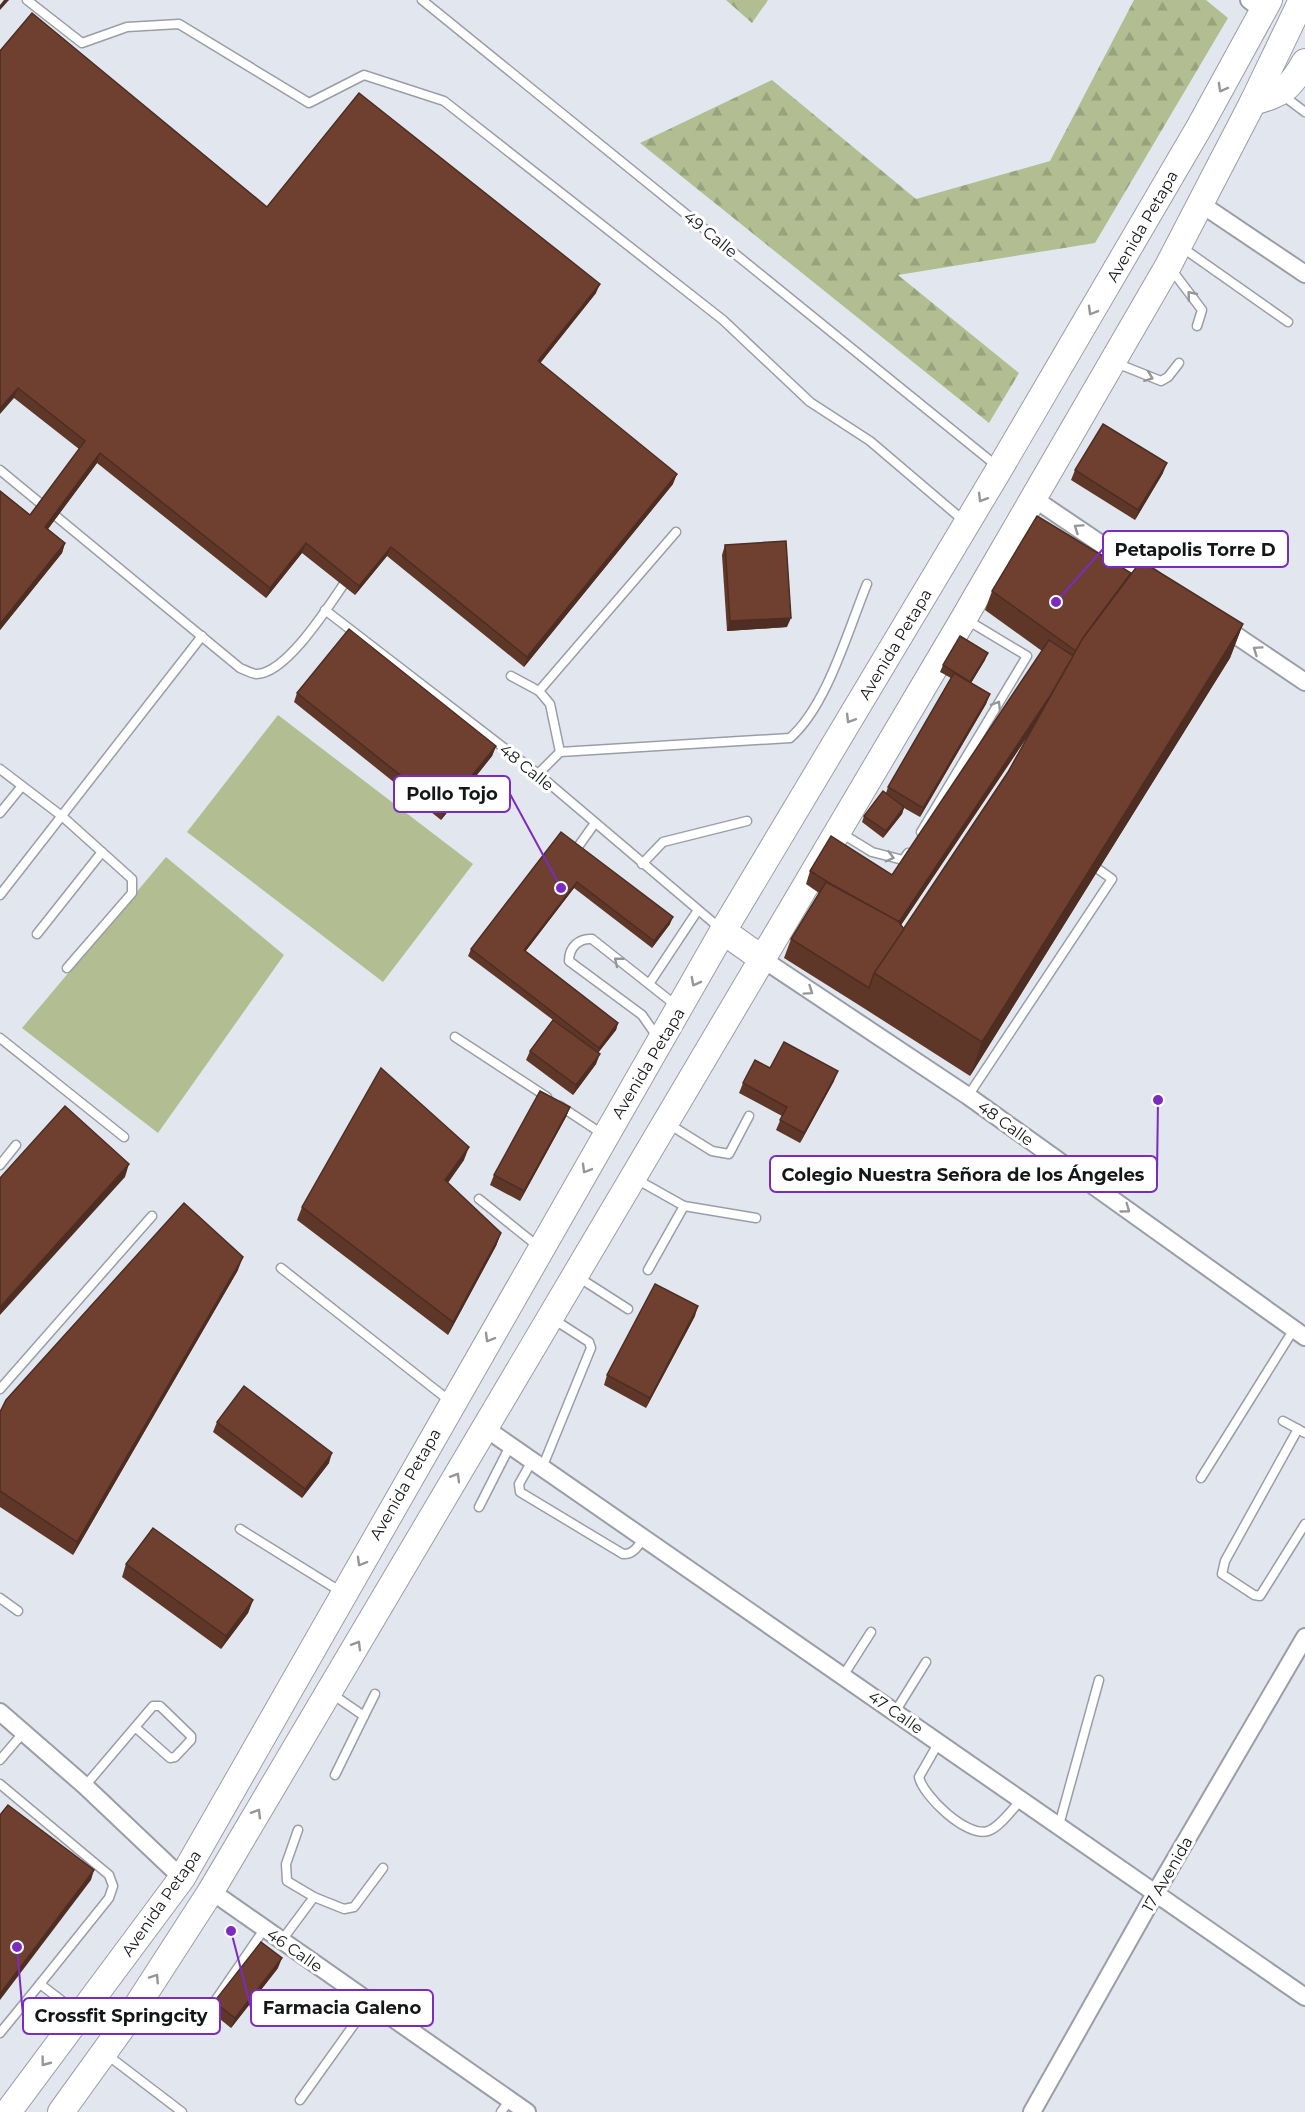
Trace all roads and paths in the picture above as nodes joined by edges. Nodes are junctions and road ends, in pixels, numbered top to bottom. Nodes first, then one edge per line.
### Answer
1 (27, 0) edge
2 (423, 0) edge
3 (1302, 0) edge
4 (1256, 1) edge
5 (42, 11) junction
6 (35, 20) edge
7 (1305, 27) edge
8 (1305, 62) edge
9 (1280, 94) junction
10 (1253, 102) junction
11 (1305, 112) edge
12 (1201, 204) junction
13 (1174, 256) junction
14 (1305, 274) edge
15 (1288, 322) dead end
16 (1197, 326) dead end
17 (1113, 362) junction
18 (1179, 363) dead end
19 (1000, 468) junction
20 (0, 470) edge
21 (1033, 498) junction
22 (967, 523) junction
23 (676, 532) dead end
24 (351, 573) edge
25 (867, 584) dead end
26 (1169, 590) edge
27 (325, 610) junction
28 (1208, 617) edge
29 (964, 618) junction
30 (202, 636) junction
31 (511, 676) dead end
32 (1305, 682) edge
33 (539, 690) junction
34 (561, 752) junction
35 (0, 769) edge
36 (538, 774) junction
37 (22, 786) junction
38 (0, 813) edge
39 (63, 817) junction
40 (747, 821) dead end
41 (595, 823) junction
42 (846, 827) junction
43 (575, 851) edge
44 (102, 852) junction
45 (642, 864) junction
46 (1098, 870) edge
47 (0, 895) edge
48 (698, 910) junction
49 (723, 931) junction
50 (37, 934) dead end
51 (761, 958) junction
52 (67, 968) dead end
53 (649, 984) junction
54 (680, 1010) junction
55 (455, 1037) dead end
56 (0, 1038) edge
57 (660, 1040) junction
58 (968, 1096) junction
59 (749, 1116) dead end
60 (665, 1122) junction
61 (605, 1135) junction
62 (124, 1137) dead end
63 (16, 1145) dead end
64 (0, 1165) edge
65 (633, 1176) junction
66 (479, 1199) dead end
67 (684, 1206) junction
68 (152, 1216) dead end
69 (756, 1218) dead end
70 (540, 1248) junction
71 (281, 1268) dead end
72 (648, 1270) dead end
73 (575, 1276) junction
74 (628, 1309) dead end
75 (550, 1317) junction
76 (1300, 1333) edge
77 (0, 1389) edge
78 (452, 1402) junction
79 (1283, 1421) dead end
80 (485, 1428) junction
81 (1301, 1431) edge
82 (510, 1446) junction
83 (537, 1465) junction
84 (1201, 1478) dead end
85 (479, 1507) dead end
86 (1305, 1524) edge
87 (240, 1529) dead end
88 (644, 1538) junction
89 (343, 1594) junction
90 (0, 1598) edge
91 (18, 1611) dead end
92 (871, 1632) dead end
93 (1305, 1637) edge
94 (926, 1662) dead end
95 (843, 1676) junction
96 (1100, 1680) dead end
97 (329, 1692) junction
98 (375, 1694) dead end
99 (0, 1712) edge
100 (895, 1712) junction
101 (364, 1716) junction
102 (135, 1727) junction
103 (23, 1733) junction
104 (939, 1742) junction
105 (0, 1760) edge
106 (335, 1775) dead end
107 (0, 1784) edge
108 (85, 1786) junction
109 (1022, 1799) junction
110 (1059, 1825) junction
111 (298, 1830) dead end
112 (383, 1868) dead end
113 (182, 1878) junction
114 (211, 1891) junction
115 (1156, 1892) junction
116 (314, 1897) junction
117 (265, 1928) junction
118 (187, 1929) junction
119 (282, 1940) junction
120 (40, 1984) junction
121 (1305, 1997) edge
122 (370, 2001) junction
123 (131, 2015) junction
124 (80, 2016) junction
125 (0, 2033) edge
126 (104, 2052) junction
127 (300, 2100) dead end
128 (505, 2106) edge
129 (8, 2112) edge
130 (61, 2112) edge
131 (182, 2112) edge
132 (527, 2112) edge
133 (1032, 2112) edge

1 - 5 lane
2 - 19 lane, 49 Calle
3 - 10 main road, Avenida Petapa
4 -> 19 main road, Avenida Petapa
5 - 6 lane
5 - 22 lane
7 - 10 main road
8 - 9 main road
9 - 10 main road
9 - 11 lane
10 - 12 main road, Avenida Petapa
12 - 13 main road, Avenida Petapa
12 - 14 street
13 - 15 lane
16 -> 13 lane
13 - 17 main road, Avenida Petapa
17 -> 18 lane
17 - 21 main road, Avenida Petapa
19 -> 22 main road, Avenida Petapa
20 - 30 lane
26 -> 21 street
21 - 29 main road, Avenida Petapa
22 -> 49 main road, Avenida Petapa
23 - 33 lane
24 - 27 lane
25 - 34 lane
27 - 30 lane
27 - 36 lane, 48 Calle
32 -> 28 street
29 - 42 main road, Avenida Petapa
42 -> 29 lane
30 - 39 lane
31 - 33 lane
33 - 34 lane
34 - 36 lane
35 - 37 lane
36 - 41 lane, 48 Calle
37 - 38 lane
37 - 39 lane
39 - 44 lane
39 - 47 lane
40 - 45 lane
41 - 43 lane
41 - 45 lane, 48 Calle
42 - 51 main road, Avenida Petapa
44 - 50 lane
44 - 52 lane
45 - 48 lane, 48 Calle
46 - 58 lane
48 - 49 lane, 48 Calle
48 - 53 lane
49 - 51 main road
49 -> 54 main road, Avenida Petapa
51 -> 58 street, 48 Calle
51 - 60 main road, Avenida Petapa
53 - 54 lane
53 -> 57 lane
54 - 57 main road, Avenida Petapa
55 - 61 lane
56 - 62 lane
57 - 61 main road, Avenida Petapa
58 -> 76 street, 48 Calle
59 - 60 lane
60 - 65 main road, Avenida Petapa
61 -> 70 main road, Avenida Petapa
63 - 64 lane
65 - 67 lane
65 - 73 main road, Avenida Petapa
66 - 70 lane
67 - 69 lane
67 - 72 lane
68 - 77 lane
70 -> 78 main road, Avenida Petapa
71 - 78 lane
73 - 74 lane
73 - 75 main road, Avenida Petapa
75 - 80 main road, Avenida Petapa
75 - 83 lane
76 - 84 lane
78 -> 89 main road, Avenida Petapa
79 - 81 lane
80 - 82 street, 47 Calle
97 -> 80 main road, Avenida Petapa
81 - 86 lane
82 - 83 street, 47 Calle
82 - 85 lane
83 - 88 street, 47 Calle
83 - 88 lane
87 - 89 lane
88 - 95 street, 47 Calle
89 - 113 main road, Avenida Petapa
90 - 91 lane
92 - 95 lane
93 - 115 street, 17 Avenida
94 - 100 lane
95 - 100 street, 47 Calle
96 - 110 lane
97 - 101 lane
114 -> 97 main road, Avenida Petapa
98 - 101 lane
99 - 103 street
100 - 104 street, 47 Calle
101 - 106 lane
102 - 102 lane
102 - 108 lane
103 - 105 lane
103 - 108 street
104 - 109 street, 47 Calle
104 - 109 lane
107 - 120 lane
108 - 113 street
109 - 110 street, 47 Calle
110 - 115 street, 47 Calle
111 - 116 lane
112 - 116 lane
113 - 118 main road
113 - 124 main road, Avenida Petapa
114 - 117 street, 46 Calle
114 - 118 main road, Avenida Petapa
115 - 121 street, 47 Calle
115 - 133 street, 17 Avenida
116 - 119 lane
117 - 119 street, 46 Calle
117 - 123 lane
123 -> 118 main road, Avenida Petapa
119 - 122 street, 46 Calle
120 - 124 lane
120 - 125 lane
122 - 127 lane
122 - 128 street, 46 Calle
123 - 126 main road, Avenida Petapa
124 -> 129 main road, Avenida Petapa
126 - 130 main road, Avenida Petapa
126 - 131 lane
128 - 132 street, 46 Calle

